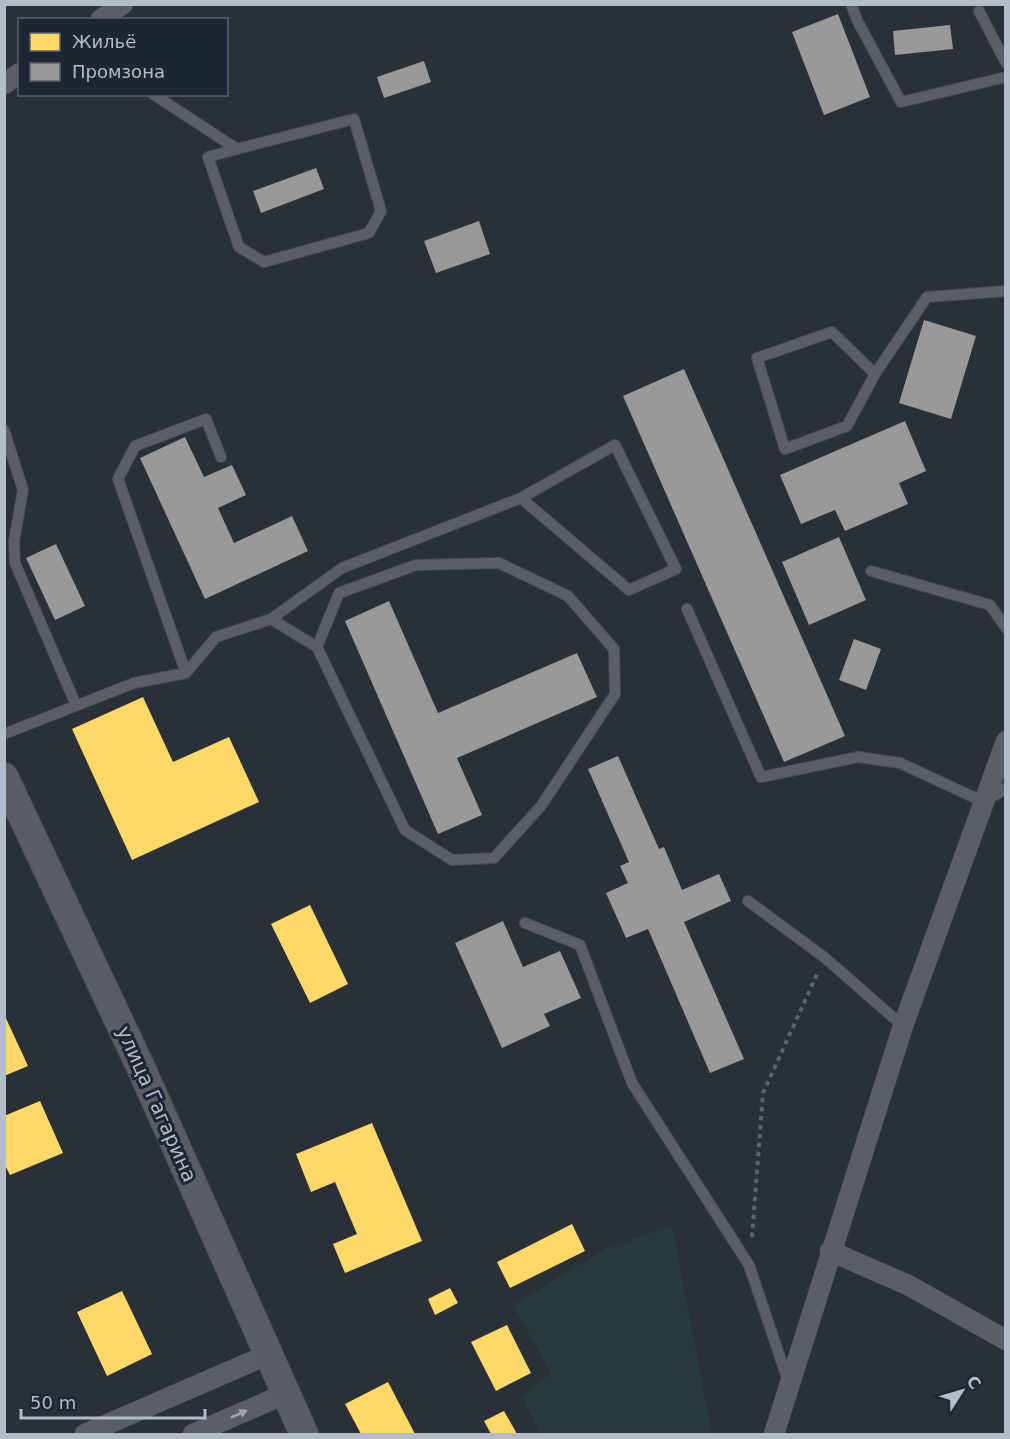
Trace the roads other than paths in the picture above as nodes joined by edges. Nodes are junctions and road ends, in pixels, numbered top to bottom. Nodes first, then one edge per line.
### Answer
1 (123, 4) edge
2 (851, 4) edge
3 (980, 11) dead end
4 (99, 14) edge
5 (1005, 63) edge
6 (18, 75) edge
7 (1005, 77) edge
8 (4, 84) edge
9 (156, 96) edge
10 (237, 149) junction
11 (1005, 291) edge
12 (875, 374) junction
13 (4, 430) edge
14 (221, 457) dead end
15 (520, 498) junction
16 (871, 571) dead end
17 (687, 609) dead end
18 (271, 619) junction
19 (1005, 628) edge
20 (317, 647) junction
21 (186, 673) junction
22 (76, 705) junction
23 (4, 734) edge
24 (1005, 741) edge
25 (4, 777) edge
26 (1005, 788) edge
27 (984, 802) junction
28 (747, 901) dead end
29 (525, 923) dead end
30 (903, 1026) junction
31 (830, 1251) junction
32 (1005, 1340) edge
33 (267, 1355) junction
34 (789, 1384) junction
35 (285, 1394) junction
36 (85, 1434) edge
37 (193, 1434) edge
38 (304, 1434) edge
39 (774, 1434) edge

1 - 4 street
2 - 7 lane
3 - 5 lane
6 - 8 street
9 - 10 lane
10 - 10 lane
11 - 12 lane
12 - 12 lane
13 - 22 lane
14 - 21 lane
15 - 15 lane
15 - 18 lane
16 - 19 lane
17 - 27 lane
18 - 20 lane
18 - 21 lane
20 - 20 lane
21 - 22 lane
22 - 23 lane
24 - 27 street
25 - 33 main road, улица Гагарина
26 - 27 lane
27 - 30 street
28 - 30 lane
29 - 34 lane
30 - 31 street
31 - 32 street
31 - 34 street
33 - 35 main road, улица Гагарина
33 - 36 street
34 - 39 street
37 -> 35 street
35 - 38 main road, улица Гагарина

